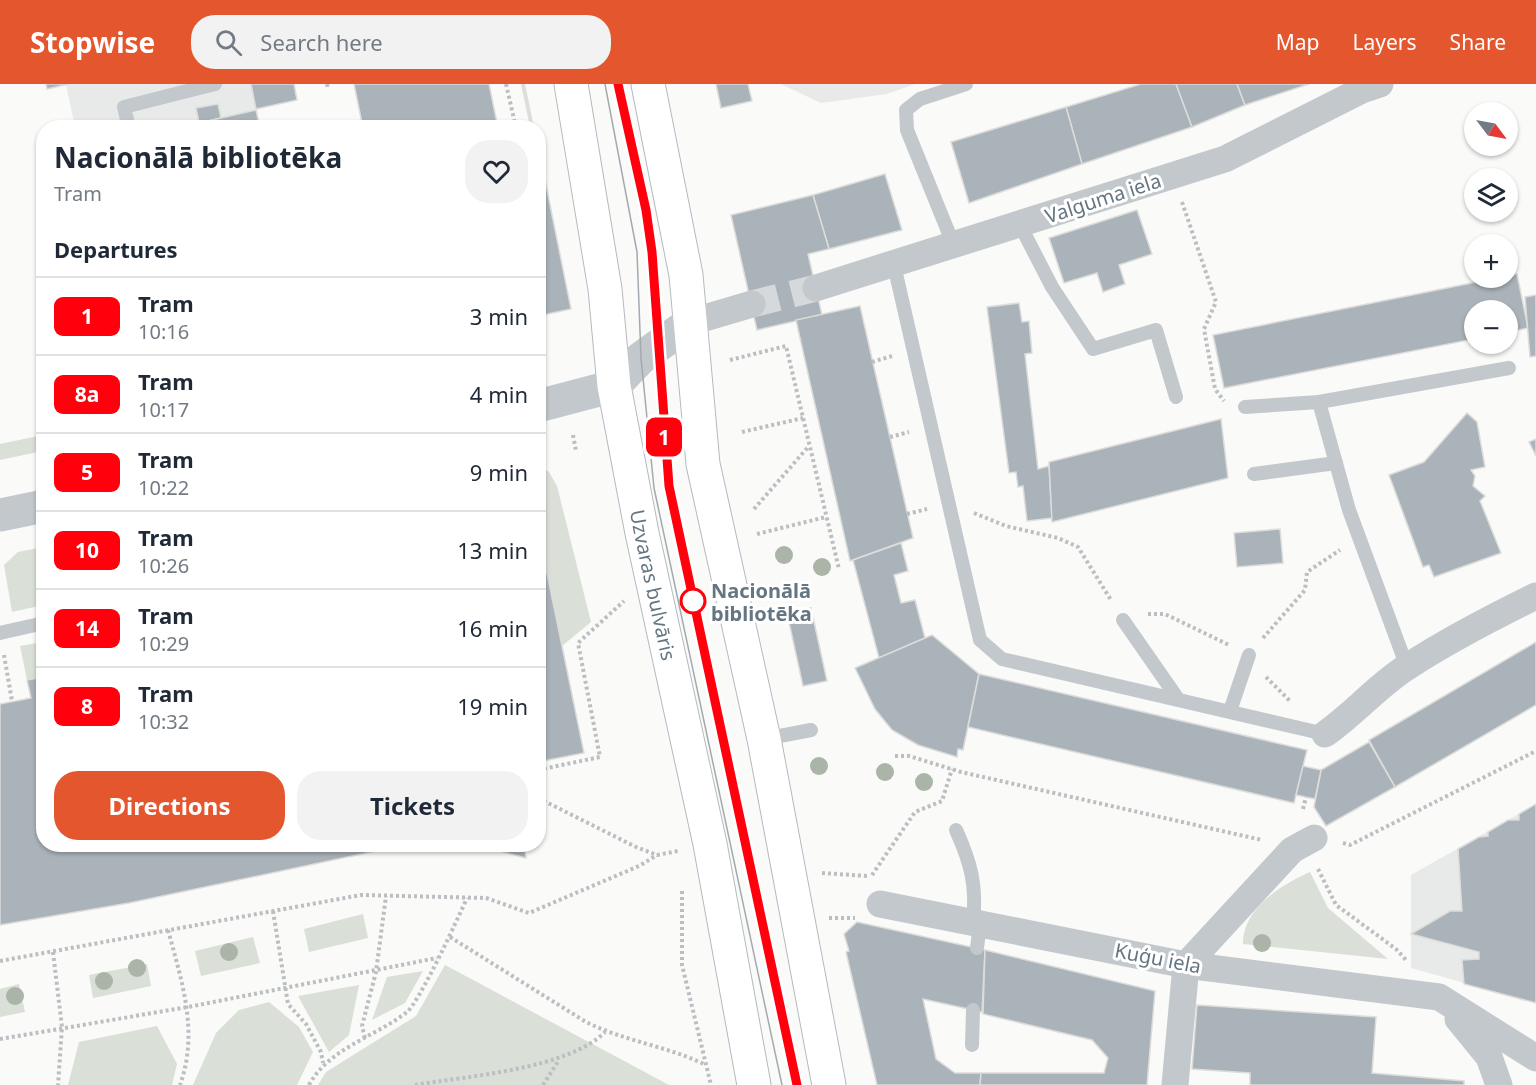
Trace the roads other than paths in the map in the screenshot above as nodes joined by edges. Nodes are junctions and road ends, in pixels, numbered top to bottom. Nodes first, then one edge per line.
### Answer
1 (215, 84) edge
2 (571, 84) edge
3 (648, 84) edge
4 (966, 84) edge
5 (1380, 84) edge
6 (127, 120) edge
7 (1020, 225) junction
8 (954, 246) junction
9 (894, 265) junction
10 (816, 288) tunnel mouth
11 (752, 304) tunnel mouth
12 (691, 322) junction
13 (1509, 368) dead end
14 (614, 386) junction
15 (1176, 397) dead end
16 (1319, 402) junction
17 (546, 404) edge
18 (1245, 407) road end
19 (1336, 463) junction
20 (1254, 474) dead end
21 (36, 508) edge
22 (0, 515) edge
23 (1536, 596) edge
24 (1121, 617) road end
25 (36, 626) edge
26 (1, 639) edge
27 (1249, 655) road end
28 (1407, 667) junction
29 (1178, 699) junction
30 (1230, 711) junction
31 (812, 730) dead end
32 (1325, 734) joint
33 (764, 739) junction
34 (956, 830) dead end
35 (1303, 844) road end
36 (879, 904) dead end
37 (977, 931) junction
38 (1186, 965) junction
39 (1439, 998) junction
40 (973, 1010) dead end
41 (972, 1045) dead end
42 (1536, 1058) edge
43 (754, 1085) edge
44 (829, 1085) edge
45 (1175, 1085) edge
46 (1499, 1085) edge

1 - 6 lane
2 - 14 main road, Uzvaras bulvāris
3 - 12 main road
4 - 8 lane
5 - 7 street, Valguma iela
7 - 8 street, Valguma iela
7 - 15 lane
8 - 9 street, Valguma iela
9 - 10 street, Valguma iela
9 - 29 lane
11 - 12 street
12 - 14 street
12 - 33 main road
13 - 16 lane
14 - 17 street
14 - 43 main road, Uzvaras bulvāris
16 - 18 lane
16 - 19 lane
19 - 20 lane
19 - 28 lane
21 - 22 street
23 - 28 street
24 - 29 lane
25 - 26 lane
27 - 30 lane
28 - 32 street
29 - 30 lane
30 - 32 lane
31 - 33 lane
33 - 44 main road
34 - 37 lane
35 - 38 street
36 - 37 street, Kuģu iela
37 - 38 street, Kuģu iela
38 - 39 street, Kuģu iela
38 - 45 street
39 - 42 street, Kuģu iela
39 - 46 street
40 - 41 lane

